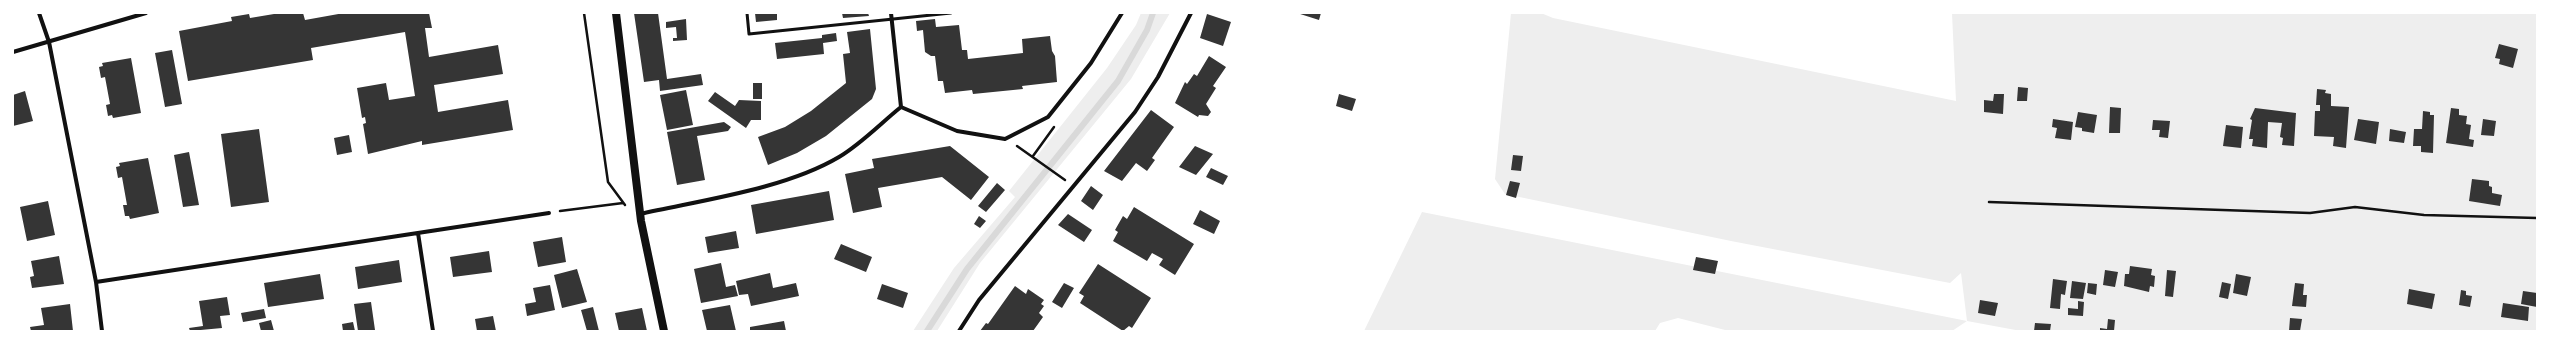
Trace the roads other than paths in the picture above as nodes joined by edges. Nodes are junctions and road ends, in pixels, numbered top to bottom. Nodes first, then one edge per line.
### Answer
1 (39, 13) edge
2 (146, 13) edge
3 (616, 13) edge
4 (747, 13) edge
5 (891, 13) edge
6 (951, 13) edge
7 (1122, 13) edge
8 (1191, 13) edge
9 (892, 19) junction
10 (49, 42) junction
11 (13, 52) edge
12 (901, 108) junction
13 (549, 213) road end
14 (640, 214) junction
15 (418, 233) junction
16 (96, 282) junction
17 (102, 331) edge
18 (433, 331) edge
19 (664, 331) edge
20 (959, 331) edge

1 - 10 street
2 - 10 street
3 - 14 main road
4 - 9 lane
5 - 9 street
6 - 9 lane
7 - 12 street
8 - 20 street
9 - 12 street
10 - 11 street
10 - 16 street
12 - 14 street
13 - 15 street
14 - 19 main road
15 - 16 street
15 - 18 street
16 - 17 street

